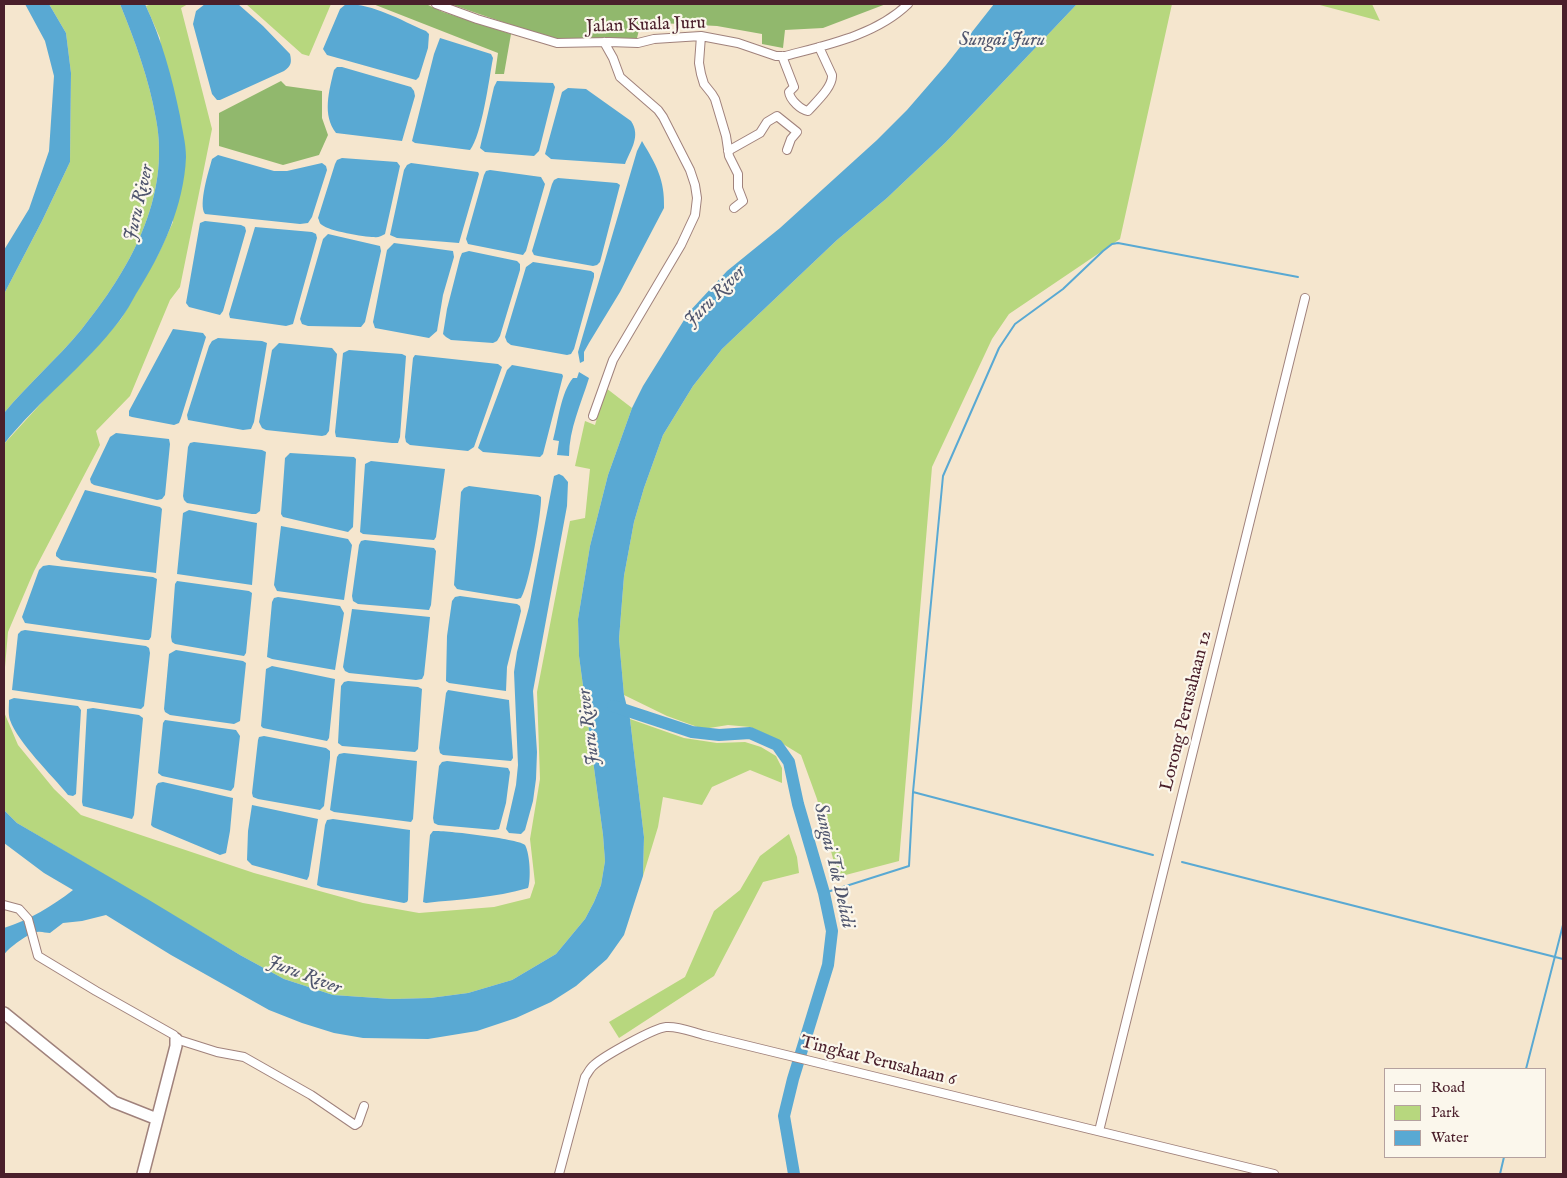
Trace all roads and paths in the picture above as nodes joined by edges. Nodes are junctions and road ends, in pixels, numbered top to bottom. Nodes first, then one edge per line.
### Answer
1 (436, 4) edge
2 (908, 4) edge
3 (702, 36) junction
4 (604, 42) junction
5 (819, 47) junction
6 (782, 56) junction
7 (787, 150) dead end
8 (728, 151) junction
9 (734, 208) dead end
10 (1304, 298) dead end
11 (593, 416) dead end
12 (4, 905) edge
13 (4, 1013) edge
14 (176, 1039) junction
15 (364, 1106) dead end
16 (157, 1118) junction
17 (1099, 1131) junction
18 (143, 1174) edge
19 (559, 1174) edge
20 (1274, 1174) edge

1 - 4 street, Jalan Kuala Juru
2 - 5 street, Jalan Kuala Juru
3 - 4 street, Jalan Kuala Juru
3 - 6 street, Jalan Kuala Juru
3 - 8 street
4 - 11 street
5 - 6 street, Jalan Kuala Juru
5 - 6 street
7 - 8 street
8 - 9 street
10 - 17 street, Lorong Perusahaan 12
12 - 14 street
13 - 16 street
14 - 15 street
14 - 16 street
16 - 18 street
17 - 19 street, Tingkat Perusahaan 6
17 - 20 street, Tingkat Perusahaan 6

